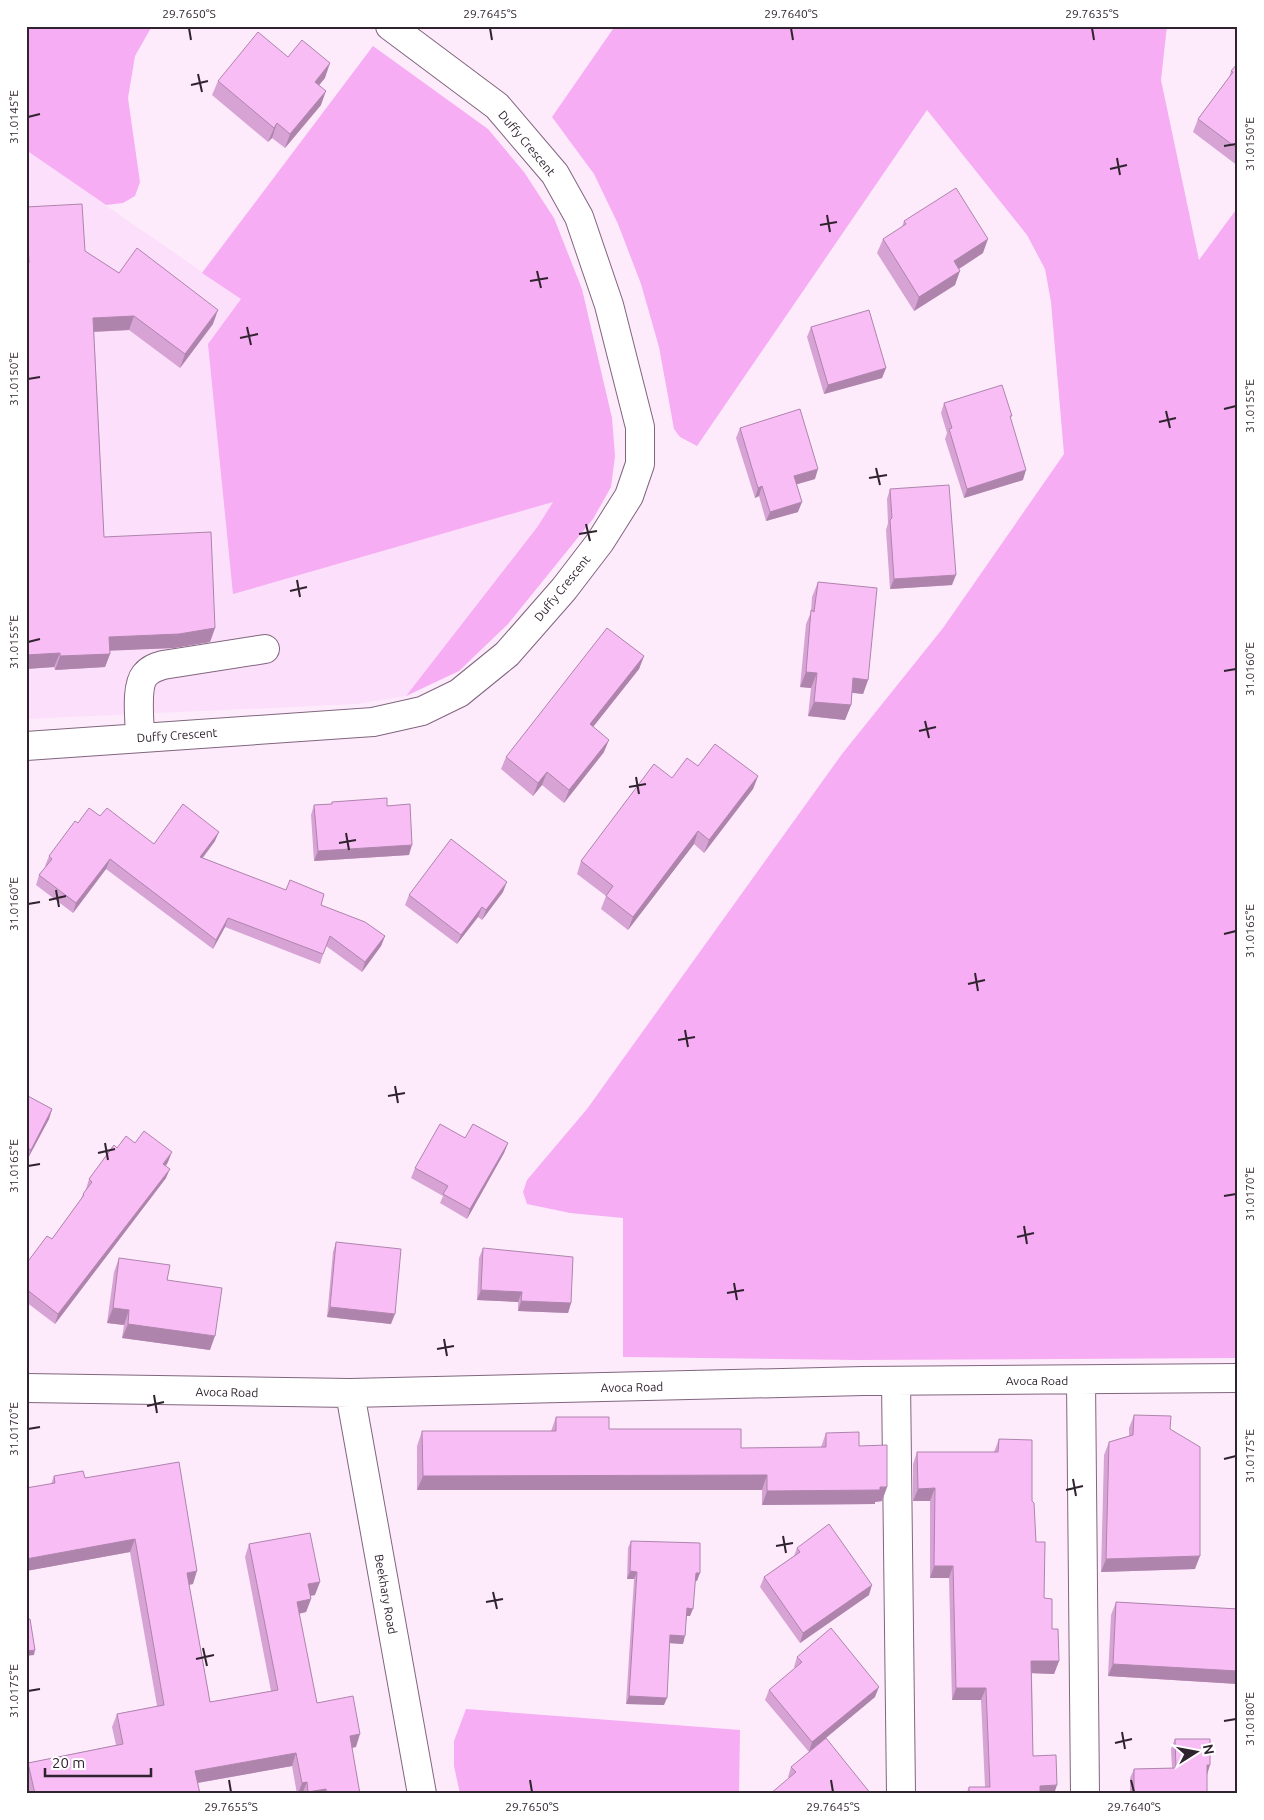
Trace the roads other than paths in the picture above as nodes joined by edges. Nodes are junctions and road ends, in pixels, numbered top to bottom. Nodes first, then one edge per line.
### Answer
1 (390, 26) edge
2 (265, 650) dead end
3 (140, 738) junction
4 (26, 746) edge
5 (1238, 1378) edge
6 (1081, 1380) junction
7 (896, 1381) junction
8 (26, 1388) edge
9 (350, 1394) junction
10 (422, 1794) edge
11 (900, 1794) edge
12 (1085, 1794) edge

1 - 3 street, Duffy Crescent
2 - 3 street
3 - 4 street, Duffy Crescent
5 - 6 street, Avoca Road
6 - 7 street, Avoca Road
6 - 12 street
7 - 9 street, Avoca Road
7 - 11 street
8 - 9 street, Avoca Road
9 - 10 street, Beekhary Road

